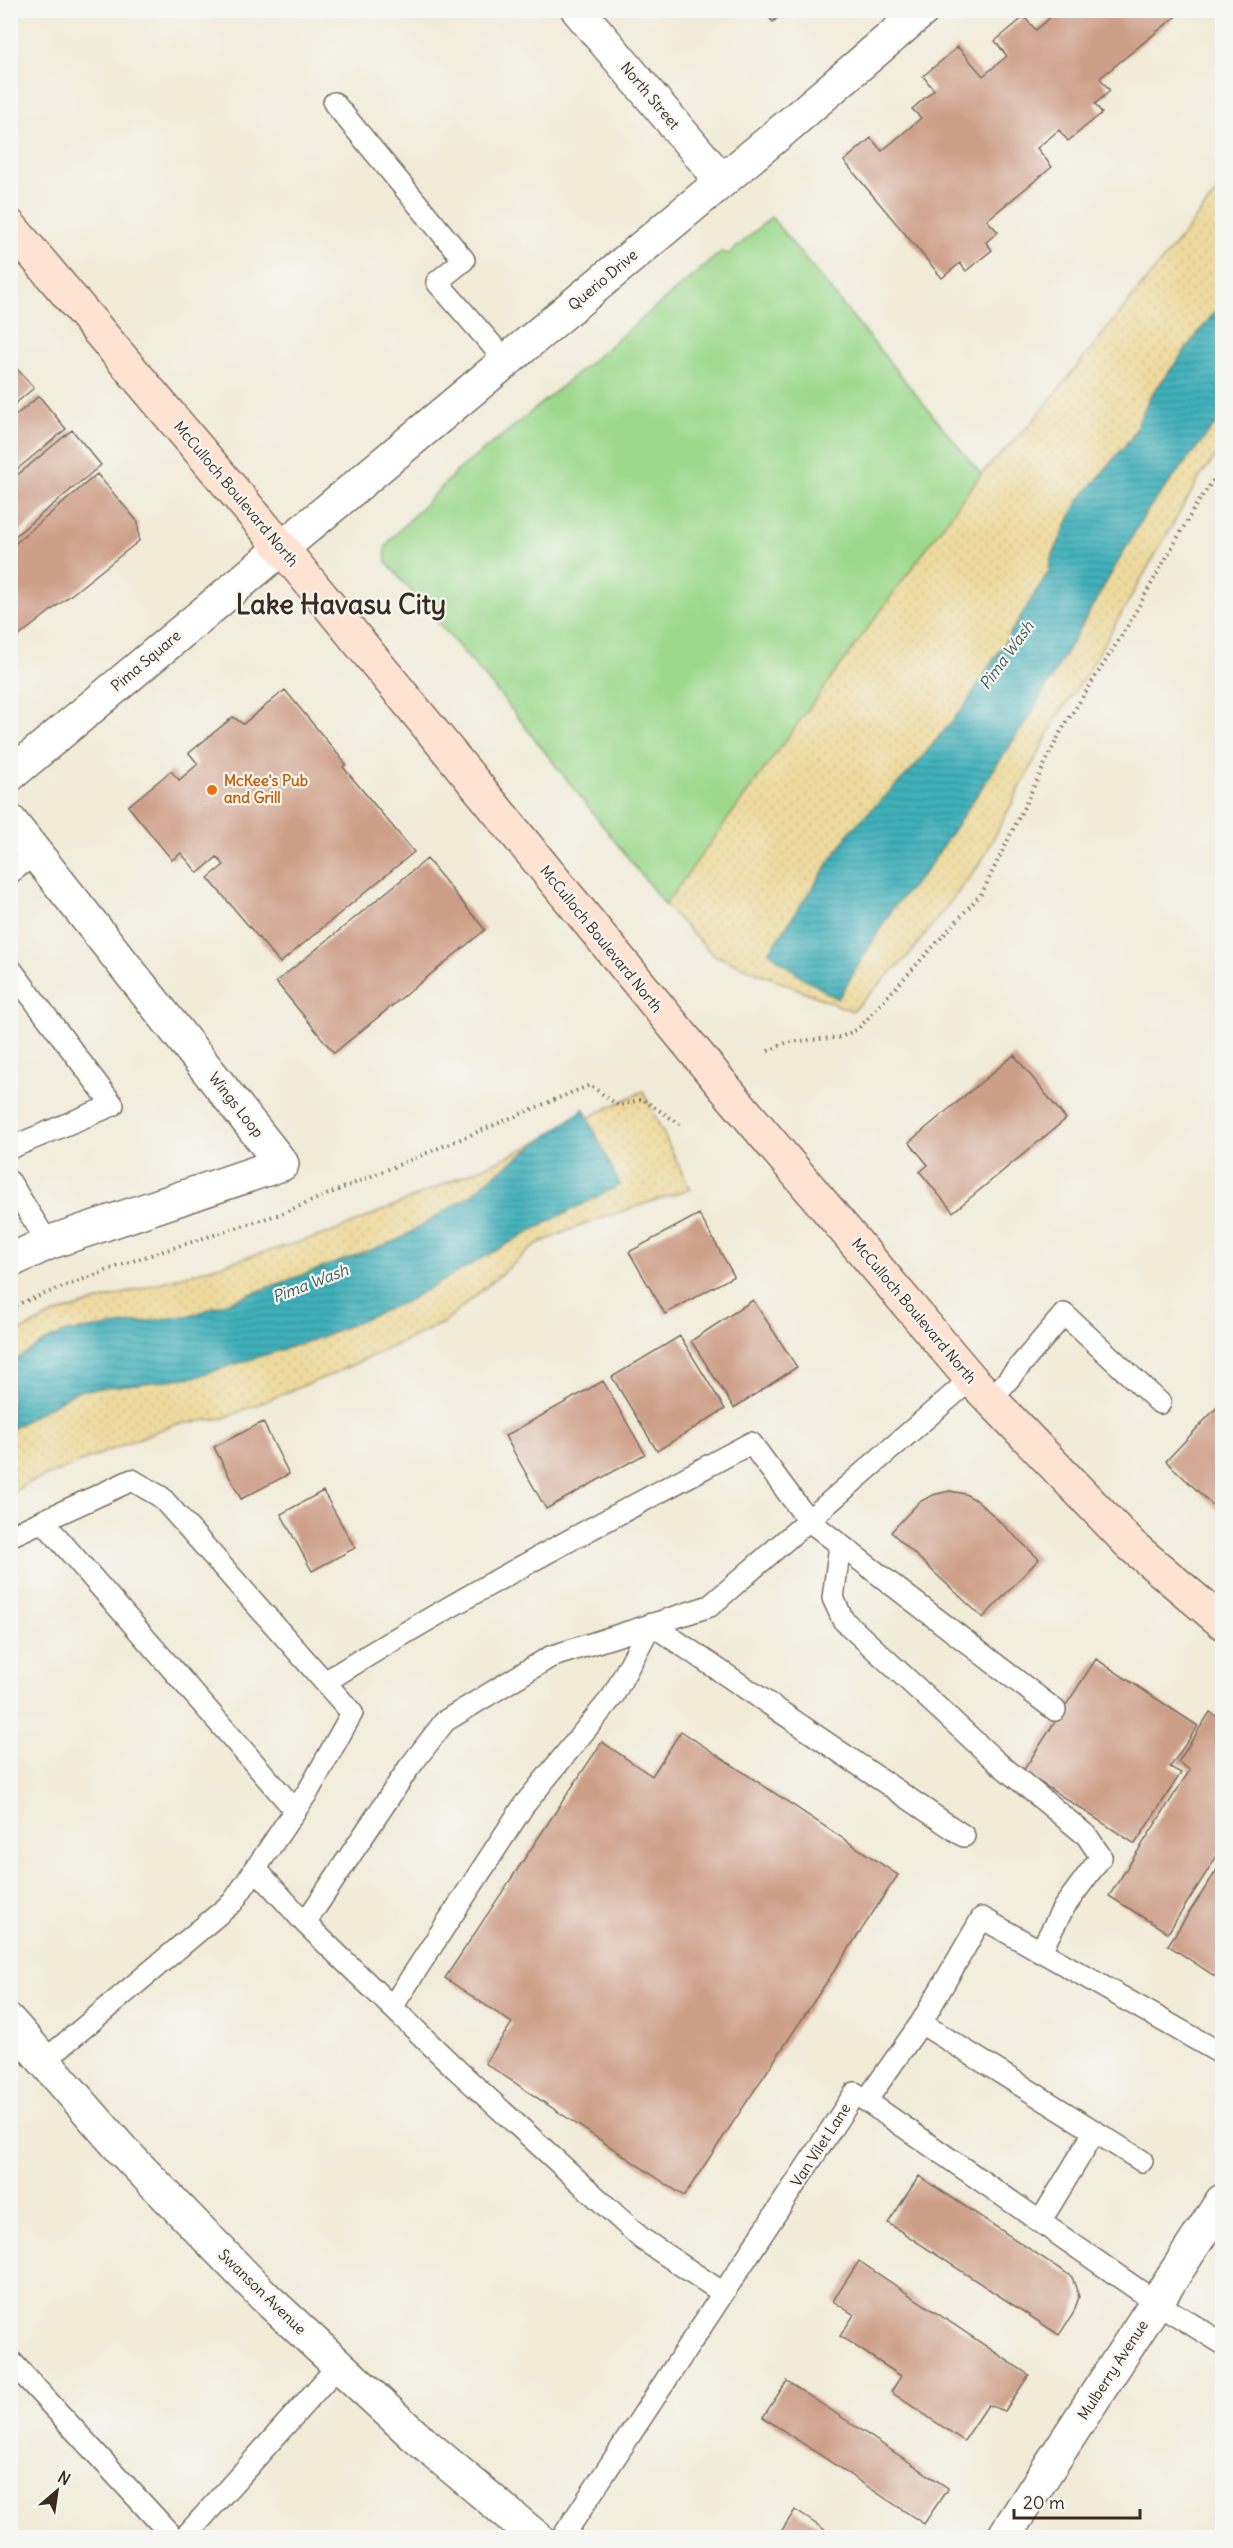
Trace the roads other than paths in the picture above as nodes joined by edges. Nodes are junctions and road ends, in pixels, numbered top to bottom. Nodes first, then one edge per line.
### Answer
1 (578, 10) edge
2 (923, 10) edge
3 (334, 103) dead end
4 (722, 181) junction
5 (10, 226) edge
6 (506, 361) junction
7 (281, 547) junction
8 (10, 775) edge
9 (10, 821) edge
10 (36, 854) junction
11 (10, 873) edge
12 (10, 968) edge
13 (10, 1148) edge
14 (10, 1182) edge
15 (48, 1243) junction
16 (10, 1261) edge
17 (981, 1390) junction
18 (1161, 1403) dead end
19 (808, 1520) junction
20 (43, 1521) junction
21 (10, 1536) edge
22 (840, 1545) junction
23 (1222, 1622) edge
24 (651, 1624) junction
25 (325, 1682) junction
26 (1055, 1710) dead end
27 (296, 1810) junction
28 (964, 1836) dead end
29 (255, 1868) junction
30 (305, 1923) junction
31 (1040, 1952) junction
32 (392, 2007) junction
33 (10, 2022) edge
34 (921, 2023) junction
35 (1222, 2054) edge
36 (44, 2061) junction
37 (866, 2101) junction
38 (1095, 2131) junction
39 (1142, 2161) dead end
40 (1222, 2201) edge
41 (1040, 2222) junction
42 (723, 2293) junction
43 (1157, 2303) junction
44 (1222, 2343) edge
45 (10, 2360) edge
46 (339, 2365) junction
47 (174, 2538) edge
48 (184, 2538) edge
49 (537, 2538) edge
50 (562, 2538) edge
51 (1003, 2538) edge

1 - 4 street, North Street
2 - 4 street, Querio Drive
3 - 6 lane
4 - 6 street, Querio Drive
5 - 7 main road, McCulloch Boulevard North
6 - 7 street, Querio Drive
7 - 8 street, Pima Square
7 - 17 main road, McCulloch Boulevard North
9 - 10 street, Wings Loop
10 - 11 lane
10 - 15 street, Wings Loop
12 - 13 lane
14 - 15 lane
15 - 16 street, Wings Loop
17 - 18 lane
17 - 19 lane
17 - 23 main road, McCulloch Boulevard North
19 - 22 lane
19 - 24 lane
19 - 25 lane
20 - 21 lane
20 - 25 lane
20 - 27 lane
22 - 26 lane
22 - 31 lane
24 - 28 lane
24 - 30 lane
24 - 32 lane
25 - 27 lane
27 - 29 lane
29 - 30 lane
29 - 36 lane
30 - 32 lane
31 - 34 lane
31 - 35 lane
32 - 42 lane
33 - 36 street, Swanson Avenue
34 - 37 lane
34 - 38 lane
36 - 46 street, Swanson Avenue
37 - 41 lane, Van Vilet Lane
37 - 42 lane, Van Vilet Lane
38 - 39 lane
38 - 41 lane
40 - 43 street, Mulberry Avenue
41 - 43 lane, Van Vilet Lane
42 - 50 lane, Van Vilet Lane
43 - 44 lane, Van Vilet Lane
43 - 51 street, Mulberry Avenue
45 - 47 lane
46 - 48 lane
46 - 49 street, Swanson Avenue

